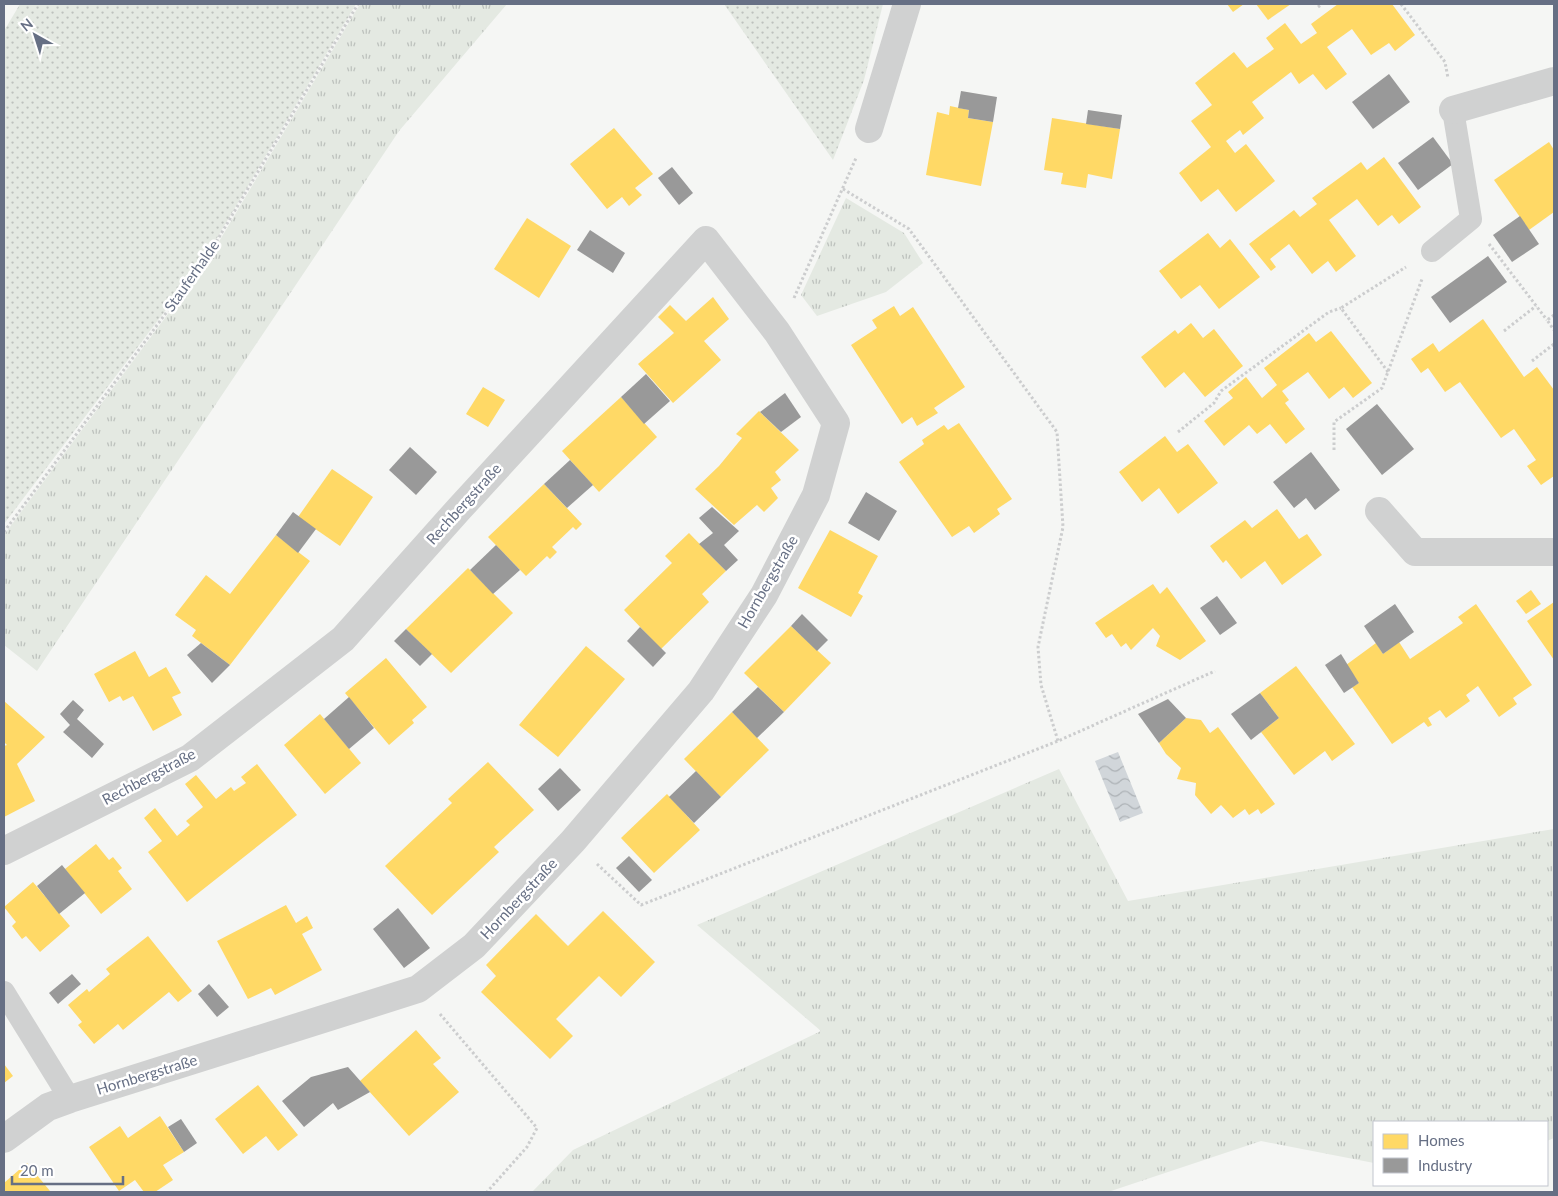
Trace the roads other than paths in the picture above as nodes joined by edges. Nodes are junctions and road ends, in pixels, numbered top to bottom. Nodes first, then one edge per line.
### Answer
1 (907, 4) edge
2 (1554, 80) edge
3 (1453, 110) joint
4 (869, 129) road end
5 (1432, 251) road end
6 (836, 423) joint
7 (1380, 511) dead end
8 (1554, 552) edge
9 (4, 851) edge
10 (4, 992) edge
11 (70, 1099) junction
12 (4, 1139) edge

1 - 4 street
2 - 3 street
3 - 5 lane
6 - 9 street, Rechbergstraße
6 - 11 street, Hornbergstraße
7 - 8 street
10 - 11 lane
11 - 12 street, Hornbergstraße

